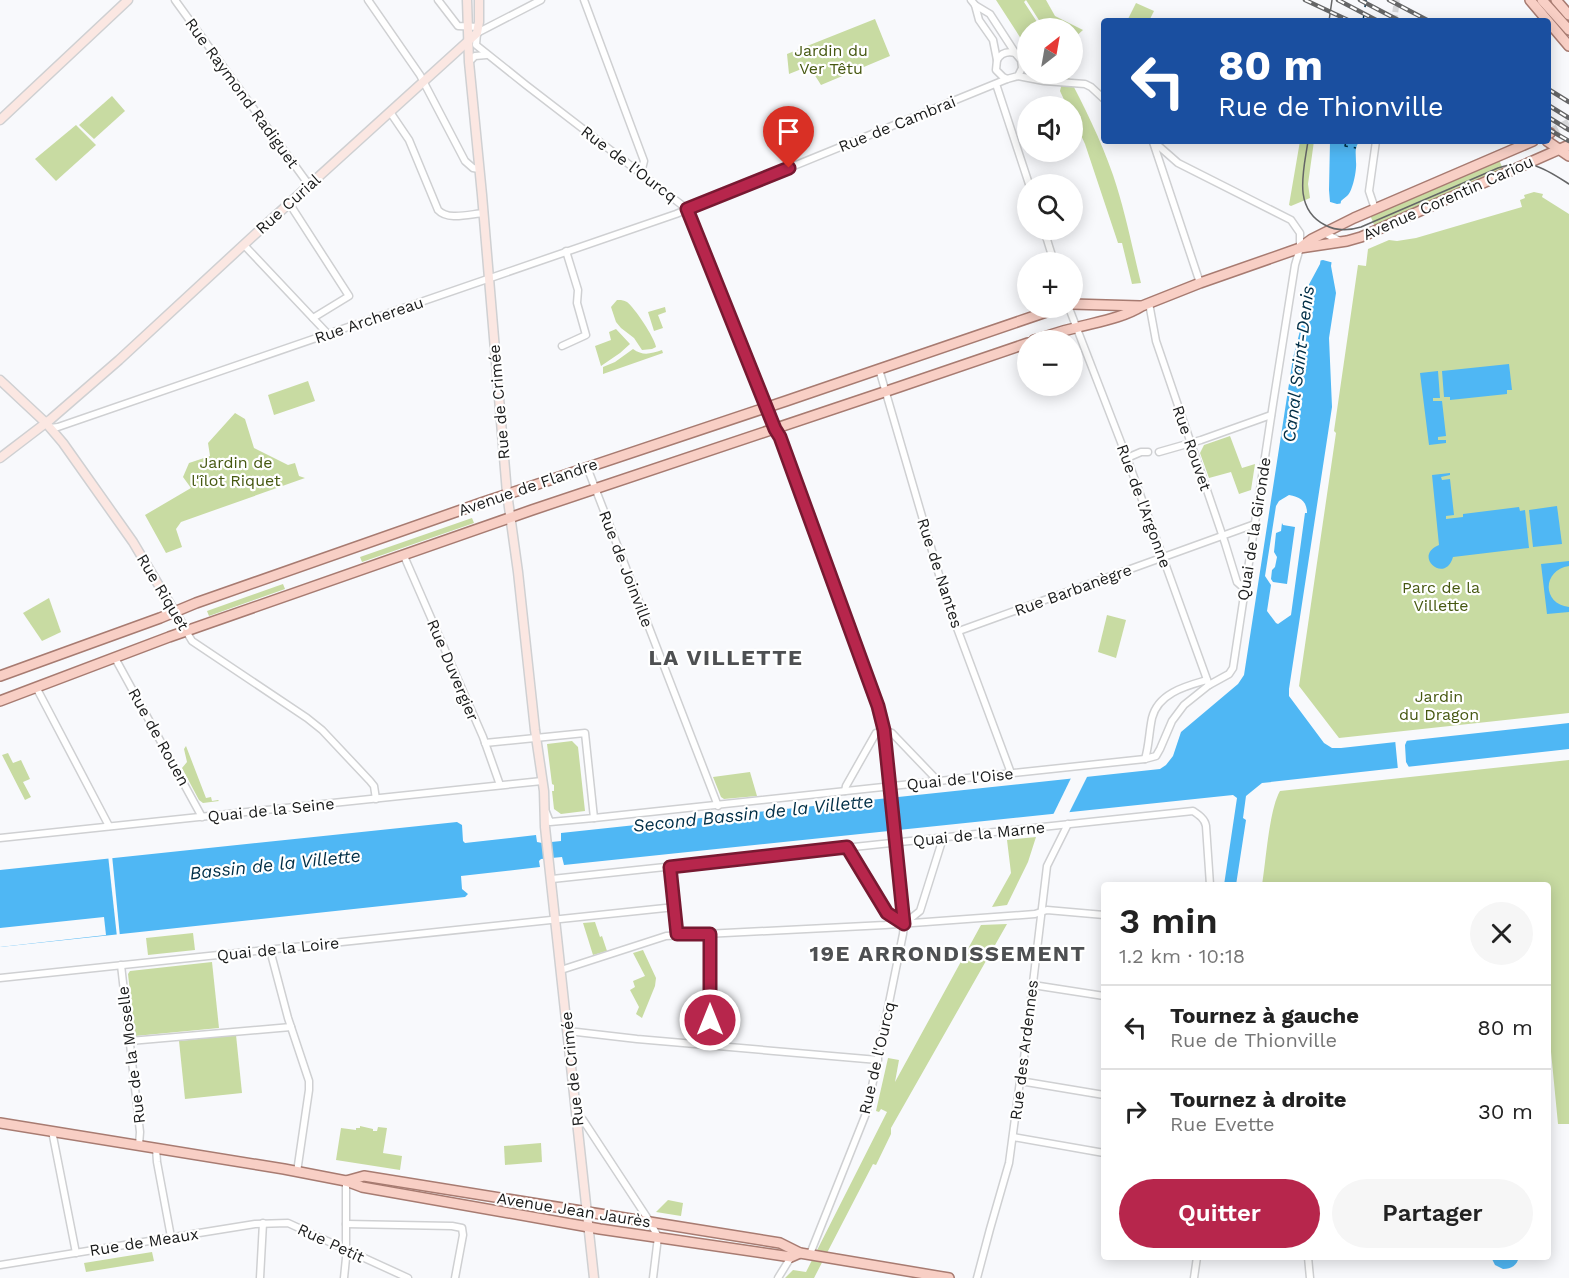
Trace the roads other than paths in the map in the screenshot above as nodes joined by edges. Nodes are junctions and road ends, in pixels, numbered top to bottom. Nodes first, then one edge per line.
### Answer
1 (128, 0) edge
2 (175, 0) edge
3 (368, 0) edge
4 (438, 0) edge
5 (467, 0) edge
6 (479, 0) edge
7 (541, 0) edge
8 (584, 0) edge
9 (1530, 0) edge
10 (1542, 0) edge
11 (1556, 0) edge
12 (973, 2) edge
13 (1569, 15) edge
14 (1545, 18) edge
15 (1551, 25) edge
16 (467, 26) junction
17 (478, 30) junction
18 (1569, 30) edge
19 (467, 41) junction
20 (1569, 46) edge
21 (486, 54) junction
22 (1016, 54) joint
23 (997, 60) junction
24 (469, 62) junction
25 (1017, 76) edge
26 (1007, 79) junction
27 (423, 82) junction
28 (996, 84) junction
29 (1083, 84) edge
30 (1101, 96) edge
31 (390, 112) junction
32 (0, 120) edge
33 (1551, 140) edge
34 (1154, 144) edge
35 (1156, 144) edge
36 (1376, 144) edge
37 (1526, 144) edge
38 (1569, 145) edge
39 (1558, 149) junction
40 (1569, 156) edge
41 (479, 169) junction
42 (641, 173) junction
43 (1026, 174) edge
44 (309, 185) junction
45 (289, 203) junction
46 (687, 209) junction
47 (1375, 209) junction
48 (484, 213) junction
49 (1324, 233) junction
50 (1343, 242) junction
51 (244, 245) junction
52 (1300, 248) junction
53 (566, 251) junction
54 (488, 278) junction
55 (1200, 283) junction
56 (1146, 305) junction
57 (1083, 306) edge
58 (313, 318) junction
59 (1029, 318) edge
60 (1074, 318) edge
61 (1077, 327) junction
62 (1067, 330) edge
63 (328, 334) junction
64 (562, 346) dead end
65 (1017, 347) edge
66 (879, 369) junction
67 (0, 380) edge
68 (886, 392) junction
69 (767, 407) junction
70 (1271, 415) junction
71 (48, 425) junction
72 (775, 429) junction
73 (1190, 442) junction
74 (1148, 452) dead end
75 (1159, 452) dead end
76 (0, 458) edge
77 (1126, 458) junction
78 (587, 467) junction
79 (594, 488) junction
80 (507, 493) junction
81 (510, 518) junction
82 (1255, 524) junction
83 (1222, 536) junction
84 (404, 556) junction
85 (1163, 558) junction
86 (1245, 589) junction
87 (175, 612) junction
88 (186, 631) junction
89 (958, 631) junction
90 (115, 658) junction
91 (0, 676) edge
92 (1208, 682) junction
93 (36, 687) junction
94 (0, 701) edge
95 (884, 730) junction
96 (536, 738) junction
97 (485, 743) junction
98 (1145, 759) junction
99 (1011, 773) junction
100 (542, 781) junction
101 (938, 781) junction
102 (500, 786) junction
103 (845, 791) junction
104 (376, 799) junction
105 (718, 806) junction
106 (545, 809) junction
107 (202, 817) junction
108 (594, 818) junction
109 (1068, 824) junction
110 (109, 826) junction
111 (0, 838) edge
112 (943, 838) junction
113 (847, 847) junction
114 (670, 867) junction
115 (552, 879) junction
116 (1210, 882) edge
117 (675, 907) junction
118 (920, 911) junction
119 (1042, 912) junction
120 (1101, 915) edge
121 (555, 919) junction
122 (930, 922) junction
123 (904, 924) junction
124 (677, 934) junction
125 (710, 934) junction
126 (270, 950) junction
127 (121, 965) junction
128 (561, 970) junction
129 (0, 978) edge
130 (1033, 985) junction
131 (1101, 996) edge
132 (291, 1027) junction
133 (568, 1031) junction
134 (130, 1041) junction
135 (709, 1046) junction
136 (878, 1060) junction
137 (1020, 1081) junction
138 (1101, 1094) edge
139 (577, 1114) junction
140 (0, 1123) edge
141 (52, 1131) junction
142 (1013, 1137) junction
143 (139, 1145) junction
144 (156, 1148) junction
145 (1101, 1152) edge
146 (297, 1172) junction
147 (346, 1181) junction
148 (587, 1213) junction
149 (650, 1222) junction
150 (263, 1223) junction
151 (288, 1223) joint
152 (346, 1224) junction
153 (589, 1227) junction
154 (171, 1237) junction
155 (658, 1237) junction
156 (346, 1250) junction
157 (76, 1252) junction
158 (800, 1255) junction
159 (1197, 1260) edge
160 (1308, 1260) edge
161 (0, 1265) edge
162 (942, 1277) edge
163 (260, 1278) edge
164 (344, 1278) edge
165 (408, 1278) edge
166 (455, 1278) edge
167 (594, 1278) edge
168 (653, 1278) edge
169 (778, 1278) edge
170 (977, 1278) edge
171 (1194, 1278) edge
172 (1310, 1278) edge

1 - 32 street
2 - 44 street, Rue Raymond Radiguet
3 - 27 street
4 - 16 street
5 - 16 street, Rue de Crimée
6 - 17 street
7 - 17 street, Rue Curial
8 - 42 street
9 - 14 main road
10 - 18 main road
11 - 13 main road
12 - 22 street
12 - 23 street
15 - 20 main road
16 - 17 street
16 - 19 street, Rue de Crimée
17 - 19 street, Rue Curial
17 - 21 street, Rue de l'Ourcq
19 - 24 street, Rue de Crimée
19 - 27 street, Rue Curial
21 - 24 street
21 - 42 street, Rue de l'Ourcq
22 - 23 street
23 - 26 street
24 - 41 street, Rue de Crimée
25 - 26 street
26 - 28 street, Rue de Cambrai
27 - 31 street, Rue Curial
27 - 41 street
28 - 43 street
28 - 46 street, Rue de Cambrai
29 - 30 street
31 - 44 street, Rue Curial
31 - 48 street
33 - 39 main road
34 - 55 street
35 - 52 street
36 - 47 street
37 - 47 main road, Avenue Corentin Cariou
38 - 39 main road, Avenue Corentin Cariou
39 - 40 main road
39 - 50 main road, Avenue Corentin Cariou
41 - 48 street, Rue de Crimée
42 - 46 street, Rue de l'Ourcq
44 - 45 street, Rue Curial
45 - 51 street, Rue Curial
45 - 58 street
46 - 53 street, Rue Archereau
46 - 69 street, Rue de l'Ourcq
47 - 49 main road, Avenue Corentin Cariou
48 - 54 street, Rue de Crimée
49 - 50 street
49 - 52 main road, Avenue Corentin Cariou
50 - 52 main road, Avenue Corentin Cariou
51 - 58 street
51 - 71 street, Rue Curial
52 - 55 main road, Avenue Corentin Cariou
52 - 70 street, Quai de la Gironde
53 - 54 street, Rue Archereau
53 - 64 street
54 - 63 street, Rue Archereau
54 - 80 street, Rue de Crimée
55 - 56 main road, Avenue Corentin Cariou
56 - 57 main road
56 - 61 main road
56 - 73 street, Rue Rouvet
58 - 63 street
59 - 66 main road, Avenue de Flandre
60 - 61 street, Rue de l'Argonne
61 - 62 main road
61 - 77 street, Rue de l'Argonne
63 - 71 street, Rue Archereau
65 - 68 main road, Avenue de Flandre
66 - 68 street, Rue de Nantes
66 - 69 main road, Avenue de Flandre
67 - 71 street, Rue Riquet
68 - 72 main road, Avenue de Flandre
68 - 89 street, Rue de Nantes
69 - 72 street, Rue de l'Ourcq
69 - 78 main road, Avenue de Flandre
70 - 73 street
70 - 82 street, Quai de la Gironde
71 - 76 street, Rue Curial
71 - 87 street, Rue Riquet
72 - 79 main road, Avenue de Flandre
72 - 95 street, Rue de l'Ourcq
73 - 75 street
73 - 83 street, Rue Rouvet
74 - 77 street
77 - 85 street, Rue de l'Argonne
78 - 79 street, Rue de Joinville
78 - 80 main road, Avenue de Flandre
79 - 81 main road, Avenue de Flandre
79 - 105 street, Rue de Joinville
80 - 81 street, Rue de Crimée
80 - 87 main road, Avenue de Flandre
81 - 84 main road, Avenue de Flandre
81 - 96 street, Rue de Crimée
82 - 83 street, Rue Barbanègre
82 - 86 street, Quai de la Gironde
83 - 85 street, Rue Barbanègre
83 - 86 street, Rue Rouvet
84 - 88 main road, Avenue de Flandre
84 - 97 street, Rue Duvergier
85 - 89 street, Rue Barbanègre
85 - 92 street, Rue de l'Argonne
86 - 92 street, Quai de la Gironde
87 - 88 street, Rue Riquet
87 - 91 main road, Avenue de Flandre
88 - 90 main road, Avenue de Flandre
88 - 104 street, Rue Riquet
89 - 99 street, Rue de Nantes
90 - 93 main road, Avenue de Flandre
90 - 107 street, Rue de Rouen
92 - 98 street
92 - 98 street
93 - 94 main road, Avenue de Flandre
93 - 110 street
95 - 101 street
95 - 103 street
95 - 123 street, Rue de l'Ourcq, bridge
96 - 97 street
96 - 100 street, Rue de Crimée
96 - 108 street
97 - 102 street, Rue Duvergier
98 - 99 street, Quai de l'Oise
99 - 101 street, Quai de l'Oise
100 - 102 street, Quai de la Seine
100 - 106 street, Rue de Crimée
101 - 103 street, Quai de l'Oise
102 - 104 street, Quai de la Seine
103 - 105 street, Quai de l'Oise
104 - 107 street, Quai de la Seine
105 - 108 street, Quai de l'Oise
106 - 108 street, Quai de l'Oise
106 - 115 street, Rue de Crimée
107 - 110 street, Quai de la Seine
109 - 112 street, Quai de la Marne
109 - 116 street, Quai de la Marne
109 - 119 street, Rue des Ardennes
110 - 111 street, Quai de la Seine
112 - 113 street, Quai de la Marne
112 - 118 street
113 - 114 street, Quai de la Marne
113 - 123 street
114 - 115 street, Quai de la Marne
114 - 117 street
115 - 121 street, Rue de Crimée
117 - 121 street, Quai de la Loire
117 - 124 street
118 - 122 street
118 - 123 street
119 - 120 street
119 - 122 street
119 - 130 street, Rue des Ardennes
121 - 126 street, Quai de la Loire
121 - 128 street, Rue de Crimée
122 - 123 street
123 - 125 street
123 - 136 street, Rue de l'Ourcq
124 - 125 street
124 - 128 street
125 - 135 street
126 - 127 street, Quai de la Loire
126 - 132 street
127 - 129 street, Quai de la Loire
127 - 134 street, Rue de la Moselle
128 - 133 street, Rue de Crimée
130 - 131 street
130 - 137 street, Rue des Ardennes
132 - 134 street
132 - 146 street
133 - 135 street
133 - 139 street, Rue de Crimée
134 - 143 street, Rue de la Moselle
135 - 136 street
136 - 158 street, Rue de l'Ourcq
137 - 138 street
137 - 142 street, Rue des Ardennes
139 - 148 street, Rue de Crimée
139 - 149 street
140 - 141 main road, Avenue Jean Jaurès
141 - 143 main road, Avenue Jean Jaurès
141 - 157 street
142 - 145 street
142 - 170 street, Rue des Ardennes
143 - 144 main road, Avenue Jean Jaurès
144 - 146 main road, Avenue Jean Jaurès
144 - 154 street
146 - 147 main road, Avenue Jean Jaurès
147 - 148 main road, Avenue Jean Jaurès
147 - 152 street
147 - 153 main road, Avenue Jean Jaurès
148 - 149 main road, Avenue Jean Jaurès
148 - 153 street, Rue de Crimée
149 - 155 street
149 - 158 main road, Avenue Jean Jaurès
150 - 151 street, Rue de Meaux
150 - 154 street, Rue de Meaux
150 - 163 street
151 - 156 street, Rue Petit
152 - 156 street
152 - 166 street
153 - 155 main road, Avenue Jean Jaurès
153 - 167 street, Rue de Crimée
154 - 157 street, Rue de Meaux
155 - 158 main road, Avenue Jean Jaurès
155 - 168 street
156 - 164 street
156 - 165 street, Rue Petit
157 - 161 street, Rue de Meaux
158 - 162 main road, Avenue Jean Jaurès
158 - 169 street, Rue de l'Ourcq
159 - 171 street
160 - 172 street

